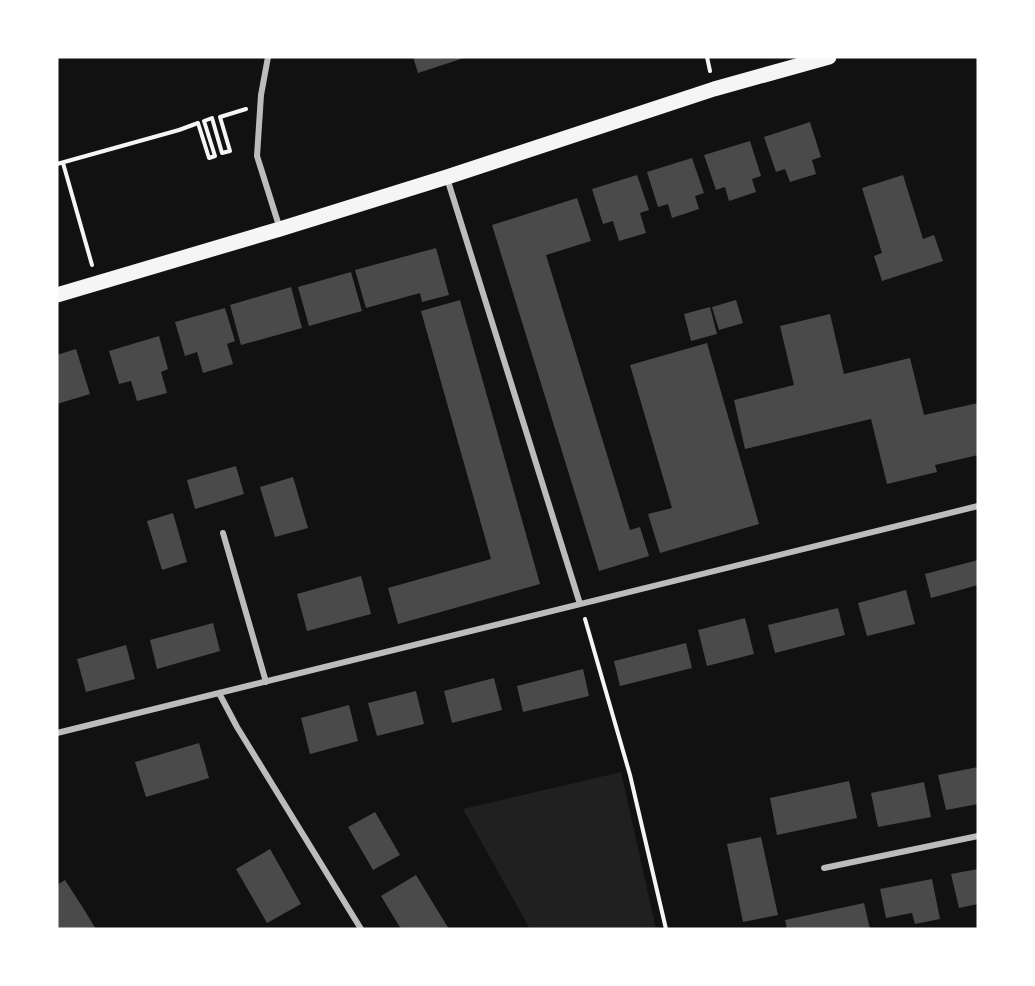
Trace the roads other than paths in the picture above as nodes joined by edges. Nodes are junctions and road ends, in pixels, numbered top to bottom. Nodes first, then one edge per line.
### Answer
1 (268, 57) edge
2 (829, 57) edge
3 (447, 177) junction
4 (280, 229) junction
5 (57, 295) edge
6 (978, 506) edge
7 (223, 533) dead end
8 (580, 604) junction
9 (266, 682) junction
10 (219, 693) junction
11 (57, 733) edge
12 (978, 836) edge
13 (824, 868) dead end
14 (361, 929) edge

1 - 4 street
2 - 3 main road
3 - 4 main road
3 - 8 street
4 - 5 main road
6 - 8 street
7 - 9 street
8 - 9 street
9 - 10 street
10 - 11 street
10 - 14 street
12 - 13 street

